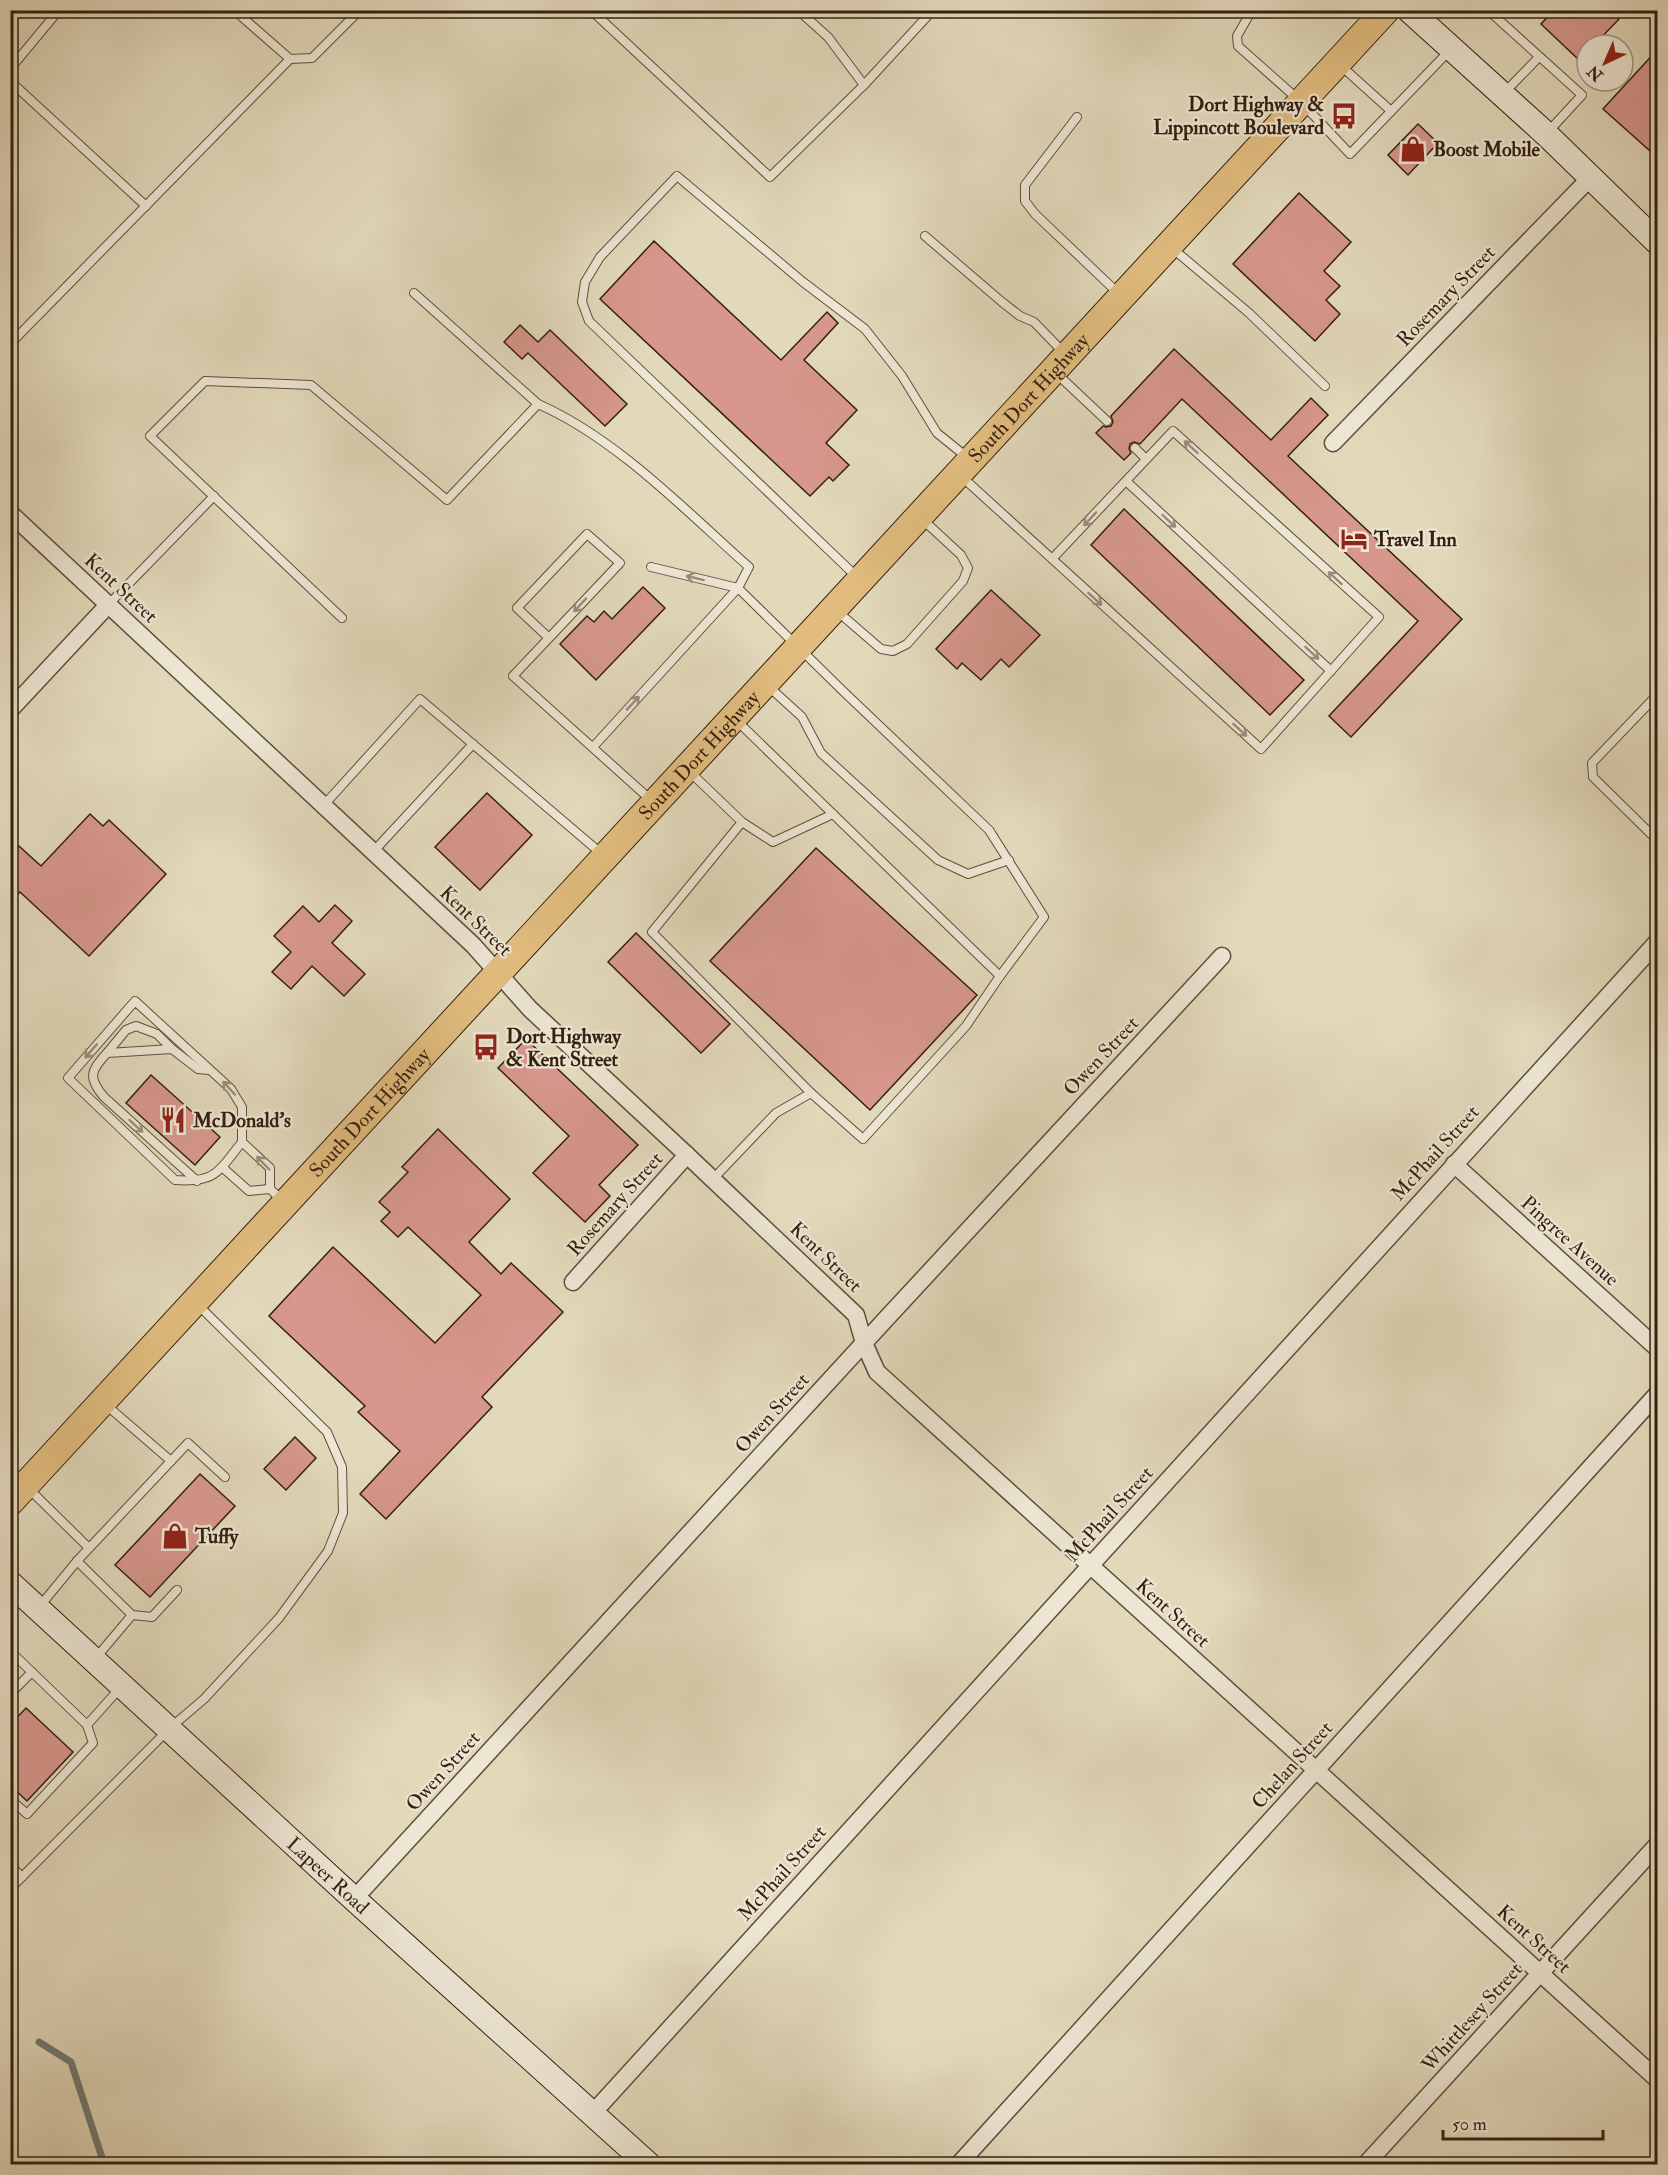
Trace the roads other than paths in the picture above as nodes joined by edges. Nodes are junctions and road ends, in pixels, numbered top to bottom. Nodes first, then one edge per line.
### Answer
1 (59, 10) edge
2 (234, 10) edge
3 (360, 10) edge
4 (591, 10) edge
5 (798, 10) edge
6 (933, 10) edge
7 (1252, 10) edge
8 (1386, 10) edge
9 (1410, 10) edge
10 (1488, 10) edge
11 (1452, 49) junction
12 (1539, 57) junction
13 (290, 59) junction
14 (1338, 63) junction
15 (10, 69) edge
16 (10, 81) edge
17 (864, 85) junction
18 (1502, 95) junction
19 (1301, 102) junction
20 (1390, 110) junction
21 (1077, 117) dead end
22 (1546, 134) junction
23 (1590, 178) junction
24 (146, 206) junction
25 (925, 236) dead end
26 (1658, 243) edge
27 (1169, 246) junction
28 (414, 293) dead end
29 (1122, 297) junction
30 (10, 344) edge
31 (1060, 363) junction
32 (1325, 386) dead end
33 (538, 404) junction
34 (1107, 421) dead end
35 (1333, 443) dead end
36 (1135, 448) dead end
37 (1146, 459) junction
38 (965, 467) junction
39 (1126, 481) junction
40 (214, 496) junction
41 (10, 513) edge
42 (919, 516) junction
43 (1052, 559) junction
44 (651, 567) dead end
45 (860, 580) junction
46 (738, 588) junction
47 (108, 605) junction
48 (834, 609) junction
49 (342, 618) dead end
50 (549, 638) junction
51 (799, 647) junction
52 (1331, 671) junction
53 (765, 683) junction
54 (1657, 696) edge
55 (10, 710) edge
56 (734, 717) junction
57 (473, 744) junction
58 (594, 746) junction
59 (687, 769) junction
60 (655, 803) junction
61 (324, 805) junction
62 (833, 814) junction
63 (742, 822) junction
64 (1658, 841) edge
65 (373, 852) junction
66 (605, 857) junction
67 (1009, 860) junction
68 (1658, 941) edge
69 (1222, 956) dead end
70 (499, 972) junction
71 (1000, 976) junction
72 (172, 1049) junction
73 (107, 1053) junction
74 (210, 1070) junction
75 (811, 1092) junction
76 (242, 1142) junction
77 (687, 1155) junction
78 (1454, 1164) junction
79 (222, 1167) junction
80 (713, 1179) junction
81 (197, 1181) junction
82 (277, 1196) junction
83 (573, 1282) dead end
84 (194, 1302) junction
85 (864, 1343) junction
86 (1658, 1349) edge
87 (1658, 1393) edge
88 (103, 1402) junction
89 (171, 1461) junction
90 (225, 1477) dead end
91 (18, 1494) edge
92 (89, 1548) junction
93 (77, 1561) junction
94 (1090, 1566) junction
95 (10, 1583) edge
96 (177, 1590) dead end
97 (38, 1608) junction
98 (132, 1615) junction
99 (10, 1652) edge
100 (94, 1660) junction
101 (32, 1672) junction
102 (122, 1685) junction
103 (12, 1691) edge
104 (87, 1725) junction
105 (170, 1728) junction
106 (1315, 1770) junction
107 (10, 1799) edge
108 (1658, 1844) edge
109 (10, 1865) edge
110 (22, 1877) junction
111 (10, 1889) edge
112 (354, 1899) junction
113 (1540, 1974) junction
114 (1658, 2080) edge
115 (592, 2114) junction
116 (639, 2160) edge
117 (959, 2164) edge
118 (1366, 2164) edge

1 - 15 lane
2 - 13 lane
3 - 13 lane
4 - 17 lane
5 - 17 lane
6 - 17 lane
7 - 19 lane
8 - 14 main road, South Dort Highway
9 - 11 main road
10 - 12 lane
11 - 18 main road
11 - 20 lane
12 - 18 lane
12 - 22 lane
13 - 24 lane
14 - 19 main road, South Dort Highway
14 - 20 lane
16 - 24 lane
18 - 22 main road
19 - 20 lane
19 - 27 main road, South Dort Highway
21 - 29 lane
22 - 23 main road
23 - 26 main road
23 - 35 street, Rosemary Street
24 - 30 lane
25 - 31 lane
27 - 29 main road, South Dort Highway
27 - 32 lane
28 - 33 lane
29 - 31 main road, South Dort Highway
31 - 34 lane
31 - 38 main road, South Dort Highway
33 - 40 lane
33 - 46 lane
36 - 37 lane
37 - 39 lane
52 -> 37 lane
38 - 42 main road, South Dort Highway
38 - 43 lane
38 - 45 lane
39 -> 43 lane
39 -> 52 lane
40 - 47 lane
40 - 49 lane
41 - 47 street, Kent Street
42 - 45 main road, South Dort Highway
42 - 48 lane
43 -> 52 lane
46 -> 44 lane
45 - 48 main road, South Dort Highway
46 - 51 lane
58 -> 46 lane
47 - 55 street
47 - 61 street, Kent Street
48 - 51 main road, South Dort Highway
50 -> 50 lane
50 - 58 lane
51 - 53 main road, South Dort Highway
51 - 67 lane
53 - 56 main road, South Dort Highway
53 - 67 lane
54 - 64 lane
56 - 59 main road, South Dort Highway
56 - 62 lane
57 - 61 lane
57 - 65 lane
57 - 66 lane
58 - 60 lane
59 - 60 main road, South Dort Highway
59 - 63 lane
60 - 66 main road, South Dort Highway
61 - 65 street, Kent Street
62 - 63 lane
62 - 71 lane
63 - 75 lane
65 - 70 street, Kent Street
66 - 70 main road, South Dort Highway
67 - 71 lane
68 - 78 street, McPhail Street
69 - 85 street, Owen Street
70 - 77 street, Kent Street
70 - 82 main road, South Dort Highway
71 - 75 lane
72 - 73 lane
72 - 73 lane
72 - 74 lane
73 -> 81 lane
76 -> 74 lane
74 -> 81 lane
75 - 80 lane
76 - 79 lane
82 -> 76 lane
77 - 80 street, Kent Street
77 - 83 street, Rosemary Street
78 - 86 street, Pingree Avenue
78 - 94 street, McPhail Street
79 - 81 lane
79 - 82 lane
80 - 85 street, Kent Street
82 - 84 main road, South Dort Highway
84 - 88 main road, South Dort Highway
84 - 105 lane
85 - 94 street, Kent Street
85 - 112 street, Owen Street
87 - 106 street, Chelan Street
88 - 89 lane
88 - 91 main road, South Dort Highway
89 - 90 lane
89 - 92 lane
91 - 92 lane
92 - 93 lane
93 - 97 lane
93 - 98 lane
94 - 106 street, Kent Street
94 - 115 street, McPhail Street
95 - 97 main road, Lapeer Road
96 - 98 lane
97 - 100 main road, Lapeer Road
98 - 100 lane
99 - 101 lane
100 - 102 main road, Lapeer Road
101 - 103 lane
101 - 104 lane
102 - 104 lane
102 - 105 main road, Lapeer Road
104 - 107 lane
105 - 110 lane
105 - 112 main road, Lapeer Road
106 - 113 street, Kent Street
106 - 117 street, Chelan Street
108 - 113 street, Whittlesey Street
109 - 110 lane
110 - 111 lane
112 - 115 main road, Lapeer Road
113 - 114 street, Kent Street
113 - 118 street, Whittlesey Street
115 - 116 main road, Lapeer Road

